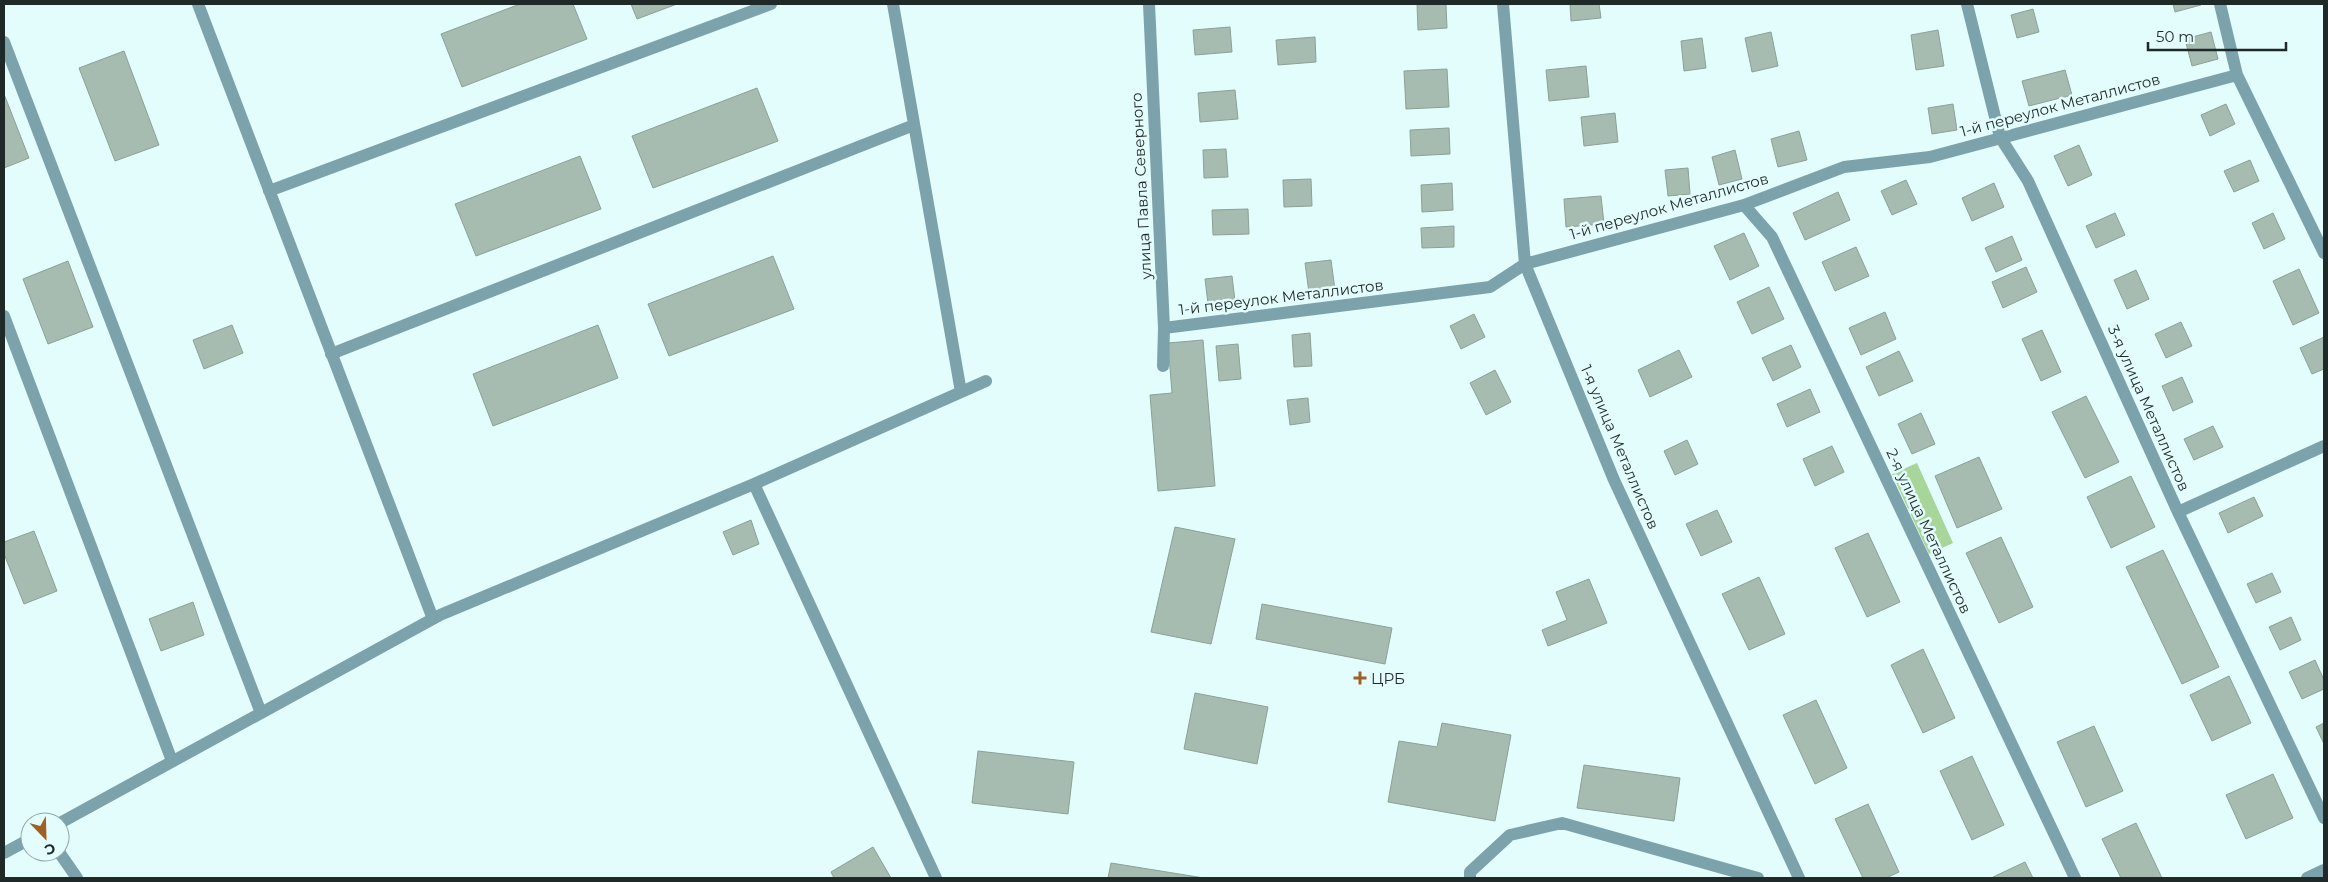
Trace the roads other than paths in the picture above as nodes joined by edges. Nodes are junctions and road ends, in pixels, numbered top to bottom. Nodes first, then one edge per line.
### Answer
1 (198, 4) edge
2 (771, 4) edge
3 (893, 4) edge
4 (1149, 4) edge
5 (1503, 4) edge
6 (1967, 4) edge
7 (2220, 4) edge
8 (4, 42) edge
9 (2237, 75) junction
10 (914, 125) junction
11 (2000, 137) junction
12 (269, 191) junction
13 (1744, 205) junction
14 (2324, 253) edge
15 (1525, 264) junction
16 (4, 316) edge
17 (1164, 328) junction
18 (331, 354) junction
19 (1163, 366) dead end
20 (986, 381) dead end
21 (961, 392) junction
22 (2324, 446) edge
23 (754, 484) junction
24 (2178, 512) junction
25 (433, 620) junction
26 (261, 713) junction
27 (172, 761) junction
28 (70, 817) edge
29 (2324, 818) edge
30 (20, 844) edge
31 (4, 853) edge
32 (66, 862) edge
33 (2324, 870) edge
34 (78, 878) edge
35 (936, 878) edge
36 (1470, 878) edge
37 (1758, 878) edge
38 (1799, 878) edge
39 (2075, 878) edge
40 (2307, 878) edge

1 - 12 street
2 - 12 street
3 - 10 street
4 - 17 street, улица Павла Северного
5 - 15 street, 1-я улица Металлистов
6 - 11 street, 3-я улица Металлистов
7 - 9 street
8 - 26 street
9 - 11 street, 1-й переулок Металлистов
9 - 14 street
10 - 18 street
10 - 21 street
11 - 13 street, 1-й переулок Металлистов
11 - 24 street, 3-я улица Металлистов
12 - 18 street
13 - 15 street, 1-й переулок Металлистов
13 - 39 street, 2-я улица Металлистов
15 - 17 street, 1-й переулок Металлистов
15 - 38 street, 1-я улица Металлистов
16 - 27 street
17 - 19 street, улица Павла Северного
18 - 25 street
20 - 21 street
21 - 23 street
22 - 24 street
23 - 25 street
23 - 35 street
24 - 29 street, 3-я улица Металлистов
25 - 26 street
26 - 27 street
27 - 28 street
30 - 31 street
32 - 34 street
33 - 40 street
36 - 37 street

